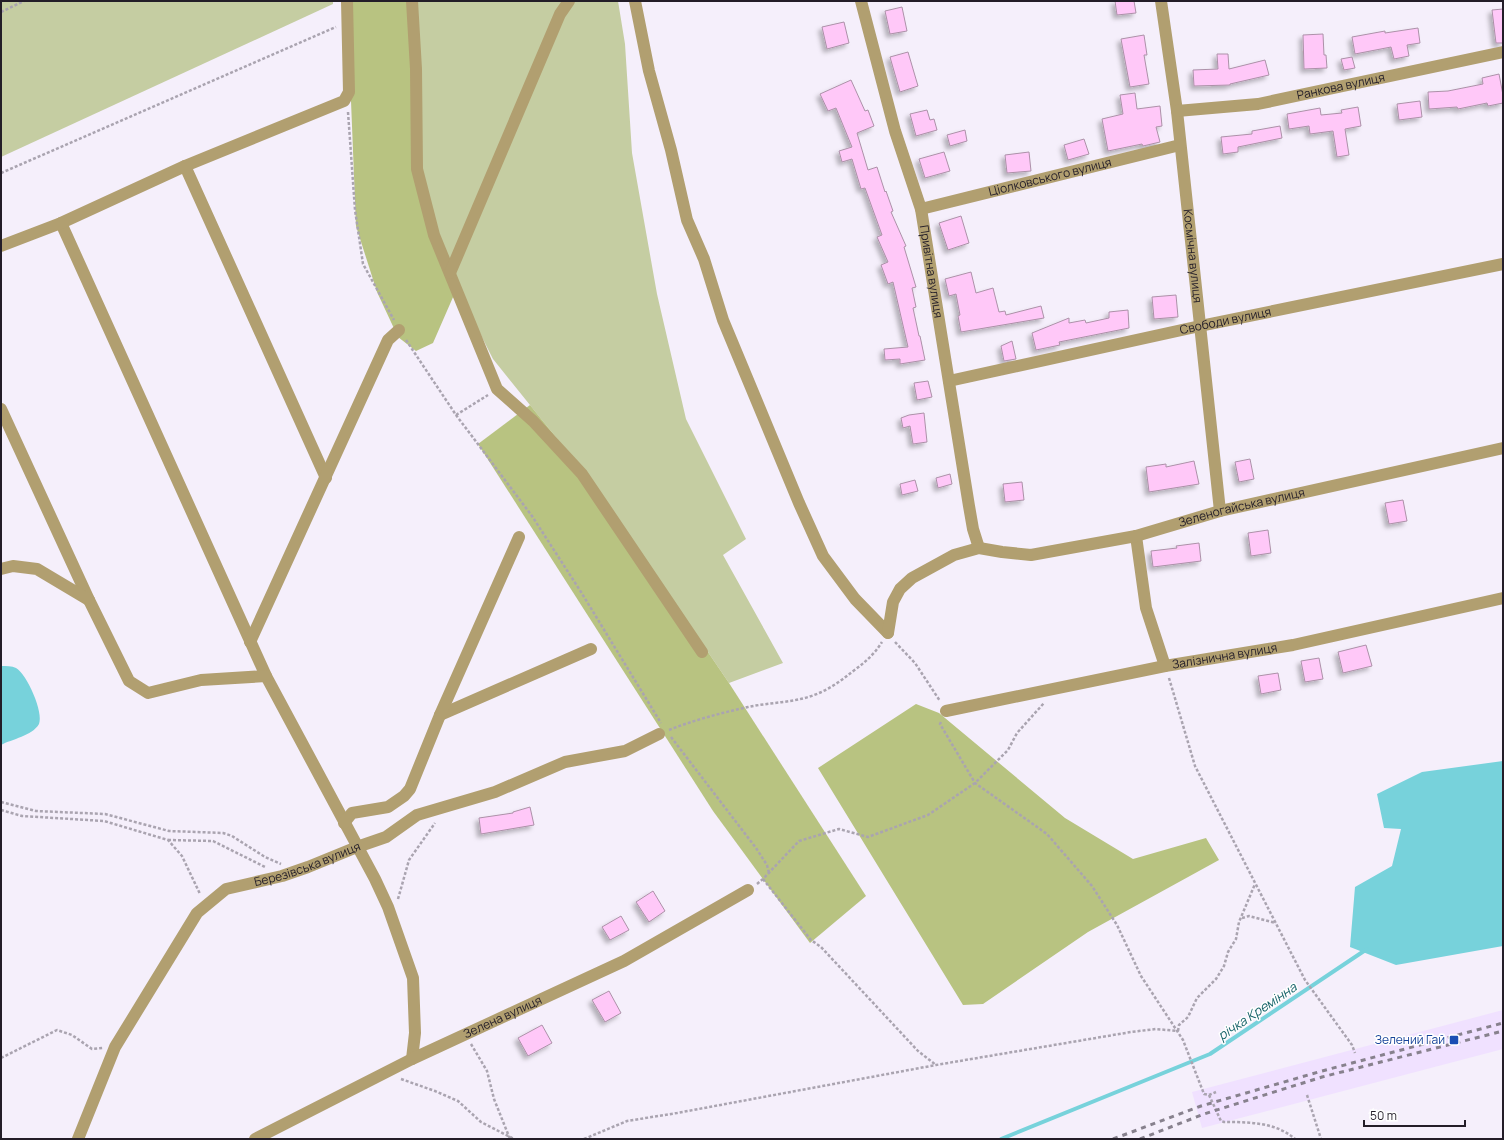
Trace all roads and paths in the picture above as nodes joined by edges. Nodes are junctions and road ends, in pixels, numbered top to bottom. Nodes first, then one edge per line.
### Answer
1 (24, 1) edge
2 (346, 1) edge
3 (412, 1) edge
4 (569, 1) edge
5 (635, 1) edge
6 (861, 1) edge
7 (1161, 1) edge
8 (1, 12) edge
9 (348, 22) junction
10 (1503, 52) edge
11 (347, 97) junction
12 (1176, 111) junction
13 (1180, 145) junction
14 (185, 166) junction
15 (1, 173) edge
16 (921, 209) junction
17 (61, 222) junction
18 (1, 246) edge
19 (1503, 264) edge
20 (450, 273) junction
21 (1200, 326) junction
22 (399, 330) junction
23 (949, 381) junction
24 (497, 389) junction
25 (1, 409) edge
26 (456, 415) junction
27 (1503, 448) edge
28 (326, 478) junction
29 (1220, 511) junction
30 (1136, 536) junction
31 (519, 537) dead end
32 (979, 548) junction
33 (1, 569) edge
34 (1503, 598) edge
35 (89, 600) junction
36 (888, 633) junction
37 (250, 642) junction
38 (591, 649) dead end
39 (702, 652) dead end
40 (1166, 666) junction
41 (266, 676) junction
42 (1058, 689) junction
43 (946, 711) junction
44 (440, 715) junction
45 (663, 733) junction
46 (975, 783) junction
47 (1, 802) edge
48 (446, 808) junction
49 (1, 810) edge
50 (344, 823) junction
51 (168, 840) junction
52 (357, 847) junction
53 (285, 871) junction
54 (769, 873) junction
55 (1256, 884) junction
56 (748, 890) dead end
57 (197, 913) junction
58 (392, 918) junction
59 (1241, 918) junction
60 (1276, 923) junction
61 (1177, 1031) junction
62 (463, 1035) junction
63 (115, 1047) junction
64 (1355, 1053) dead end
65 (1, 1058) edge
66 (412, 1059) junction
67 (936, 1065) junction
68 (381, 1074) junction
69 (1216, 1092) dead end
70 (1209, 1095) junction
71 (1307, 1095) dead end
72 (1223, 1115) dead end
73 (1218, 1116) junction
74 (509, 1138) edge
75 (78, 1139) edge
76 (255, 1139) edge
77 (514, 1139) edge
78 (584, 1139) edge
79 (1295, 1139) edge
80 (1321, 1139) edge

1 - 8 path
2 - 9 street
3 - 20 street
4 - 20 street
5 - 36 street
6 - 16 street, Привітна вулиця
7 - 12 street, Космічна вулиця
9 - 11 street
9 - 15 path
10 - 12 street, Ранкова вулиця
11 - 14 street
11 - 22 path
12 - 13 street, Космічна вулиця
13 - 16 street, Ціолковського вулиця
13 - 21 street, Космічна вулиця
14 - 17 street
14 - 28 street
16 - 23 street, Привітна вулиця
17 - 18 street
17 - 37 street
19 - 21 street, Свободи вулиця
20 - 24 street
21 - 23 street, Свободи вулиця
21 - 29 street, Космічна вулиця
22 - 26 path
22 - 28 street
23 - 32 street, Привітна вулиця
24 - 26 path
24 - 39 street
25 - 35 street
26 - 45 path
27 - 29 street, Зеленогайська вулиця
28 - 37 street
29 - 30 street, Зеленогайська вулиця
30 - 32 street, Зеленогайська вулиця
30 - 40 street
31 - 44 street
32 - 36 street
33 - 35 street
34 - 40 street, Залізнична вулиця
35 - 41 street
36 - 43 path
36 - 45 path
37 - 41 street
38 - 44 street
40 - 42 street, Залізнична вулиця
40 - 55 path
41 - 50 street
42 - 43 street, Залізнична вулиця
42 - 46 path
43 - 46 path
44 - 50 street
45 - 48 street, Березівська вулиця
45 - 54 path
46 - 54 path
46 - 61 path
47 - 53 path
48 - 52 street, Березівська вулиця
48 - 58 path
49 - 51 path
50 - 52 street
51 - 53 path
51 - 57 path
52 - 53 street, Березівська вулиця
52 - 58 street
53 - 57 street, Березівська вулиця
54 - 67 path
55 - 59 path
55 - 60 path
56 - 62 street, Зелена вулиця
57 - 63 street, Березівська вулиця
58 - 66 street
59 - 60 path
59 - 61 path
60 - 64 path
61 - 67 path
61 - 70 path
62 - 66 street, Зелена вулиця
62 - 74 path
63 - 65 path
63 - 75 street, Березівська вулиця
66 - 68 street, Зелена вулиця
67 - 78 path
68 - 74 path
68 - 76 street, Зелена вулиця
69 - 70 path
70 - 73 path
71 - 80 path
72 - 73 path
73 - 79 path
74 - 77 path

